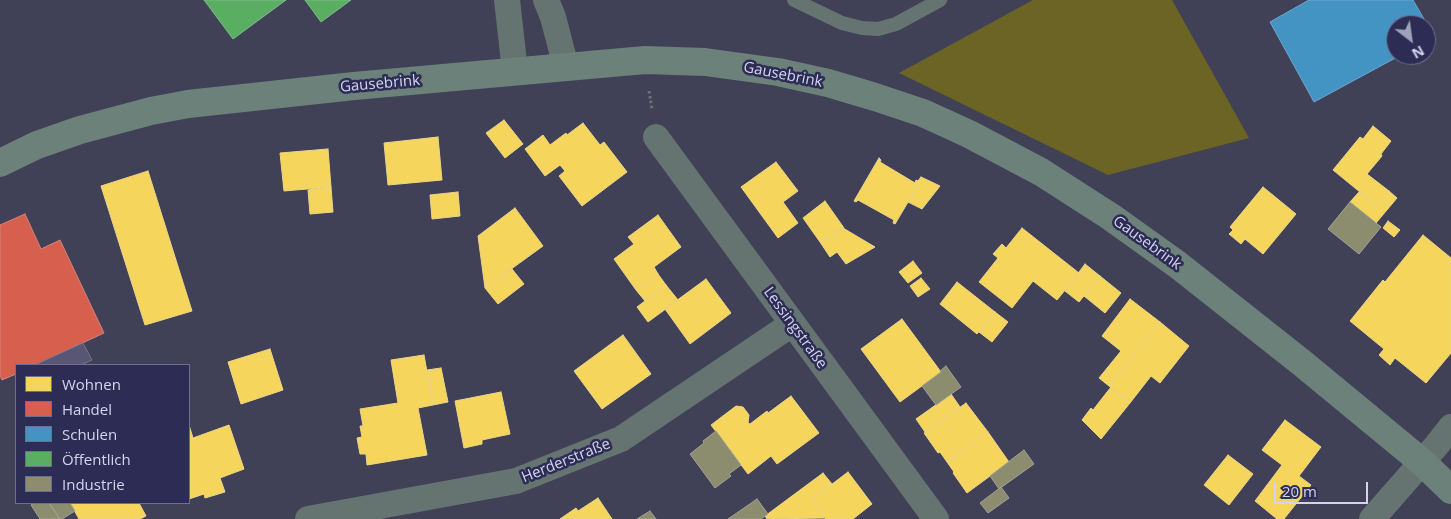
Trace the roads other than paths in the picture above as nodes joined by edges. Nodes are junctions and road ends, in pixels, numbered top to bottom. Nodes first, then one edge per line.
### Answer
1 (507, 0) edge
2 (546, 0) edge
3 (794, 0) edge
4 (940, 0) edge
5 (566, 67) junction
6 (515, 71) junction
7 (656, 137) road end
8 (0, 163) edge
9 (792, 324) junction
10 (1451, 427) edge
11 (1422, 462) junction
12 (1451, 490) edge
13 (316, 518) edge
14 (936, 519) edge
15 (1372, 519) edge

1 - 6 street
2 - 5 street
3 - 4 lane
5 - 6 main road, Gausebrink
5 - 11 main road, Gausebrink
6 - 8 main road, Gausebrink
7 - 9 street, Lessingstraße
9 - 13 street, Herderstraße
9 - 14 street, Lessingstraße
10 - 11 street
11 - 12 main road, Gausebrink
11 - 15 street

